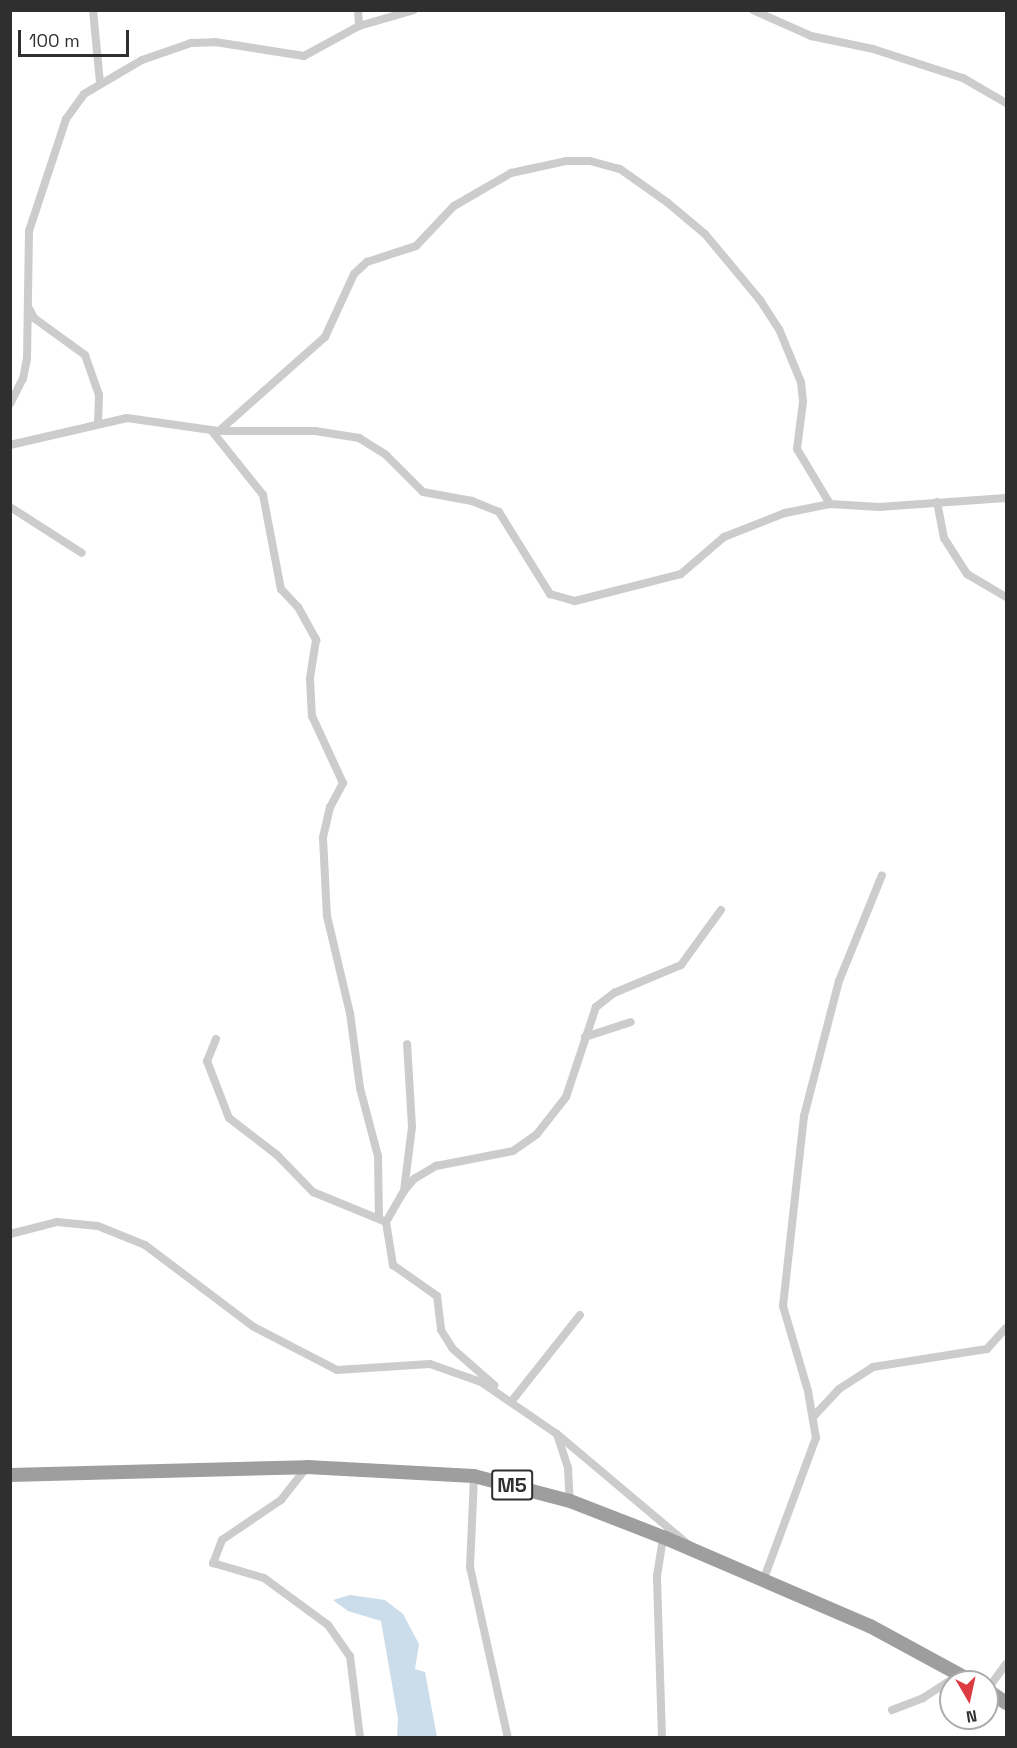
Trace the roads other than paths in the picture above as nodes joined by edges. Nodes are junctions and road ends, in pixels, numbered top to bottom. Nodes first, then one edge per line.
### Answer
1 (93, 10) edge
2 (358, 10) edge
3 (414, 10) edge
4 (753, 10) edge
5 (359, 26) junction
6 (100, 83) junction
7 (1006, 103) edge
8 (30, 309) junction
9 (10, 404) edge
10 (98, 423) junction
11 (214, 430) junction
12 (10, 445) edge
13 (1006, 498) edge
14 (937, 502) junction
15 (830, 504) junction
16 (10, 507) edge
17 (82, 553) dead end
18 (1006, 597) edge
19 (882, 875) dead end
20 (721, 910) dead end
21 (631, 1022) dead end
22 (585, 1037) junction
23 (216, 1039) dead end
24 (407, 1044) dead end
25 (404, 1191) junction
26 (383, 1220) junction
27 (10, 1234) edge
28 (580, 1315) dead end
29 (1006, 1328) edge
30 (501, 1395) junction
31 (510, 1402) junction
32 (813, 1417) junction
33 (557, 1434) junction
34 (285, 1467) junction
35 (307, 1467) junction
36 (10, 1475) edge
37 (474, 1476) junction
38 (290, 1488) junction
39 (570, 1501) junction
40 (663, 1537) junction
41 (693, 1550) junction
42 (764, 1581) junction
43 (952, 1670) edge
44 (939, 1688) edge
45 (892, 1710) dead end
46 (360, 1737) edge
47 (508, 1737) edge
48 (662, 1737) edge

1 - 6 street
2 - 5 street
3 - 5 street
4 - 7 street
5 - 6 street
6 - 8 street
8 - 9 street
8 - 10 street
10 - 11 street
10 - 12 street
11 - 15 street
11 - 15 street
11 - 26 street
13 - 14 street
14 - 15 street
14 - 18 street
16 - 17 street
19 - 32 street
20 - 22 street
21 - 22 street
22 - 25 street
23 - 26 street
24 - 25 street
25 - 26 street
26 - 30 street
27 - 30 street
28 - 31 street
29 - 32 street
30 - 31 street
31 - 33 street
32 - 42 street
33 - 39 street
33 - 41 street
34 - 35 highway, M5
34 - 36 highway, M5
34 - 38 street
35 - 37 highway, M5
35 - 38 street
37 - 39 highway, M5
37 - 47 street
38 - 46 street
39 - 40 highway, M5
40 - 41 highway, M5
40 - 48 street
41 - 42 highway, M5
42 - 43 highway, M5
44 - 45 street

